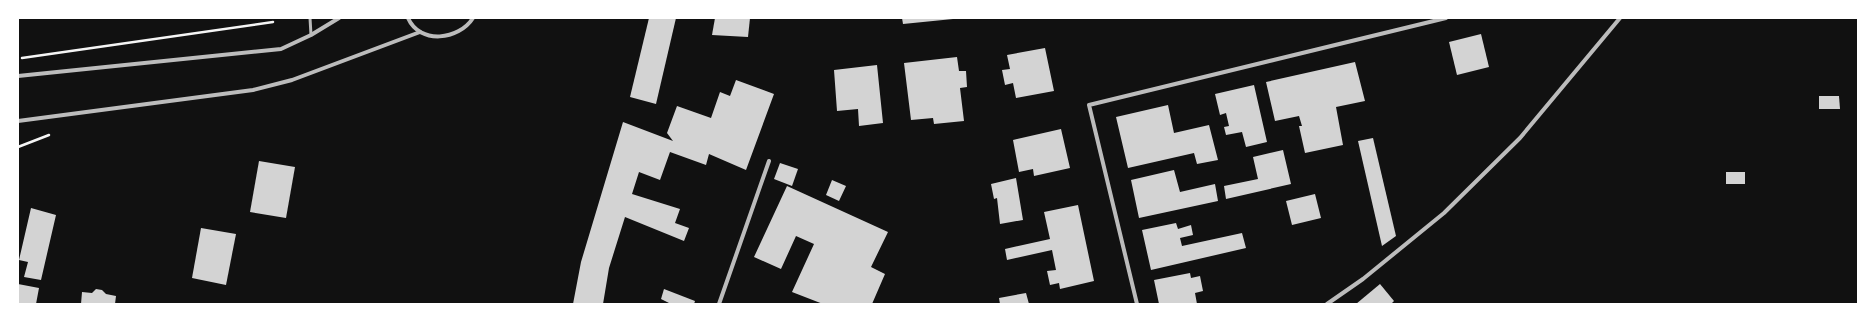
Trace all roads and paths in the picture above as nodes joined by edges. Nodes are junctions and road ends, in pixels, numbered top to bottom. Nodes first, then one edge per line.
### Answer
1 (310, 18) edge
2 (338, 18) edge
3 (408, 18) edge
4 (473, 18) edge
5 (1446, 18) edge
6 (1620, 18) edge
7 (273, 22) dead end
8 (420, 32) junction
9 (311, 35) junction
10 (18, 58) edge
11 (18, 76) edge
12 (18, 121) edge
13 (53, 133) dead end
14 (18, 147) edge
15 (769, 161) dead end
16 (719, 304) edge
17 (1137, 304) edge
18 (1327, 304) edge

1 - 9 lane
2 - 9 street
3 - 8 street
4 - 8 street
5 - 17 street
6 - 18 street
7 - 10 path
8 - 12 street
9 - 11 street
13 - 14 path
15 - 16 street

